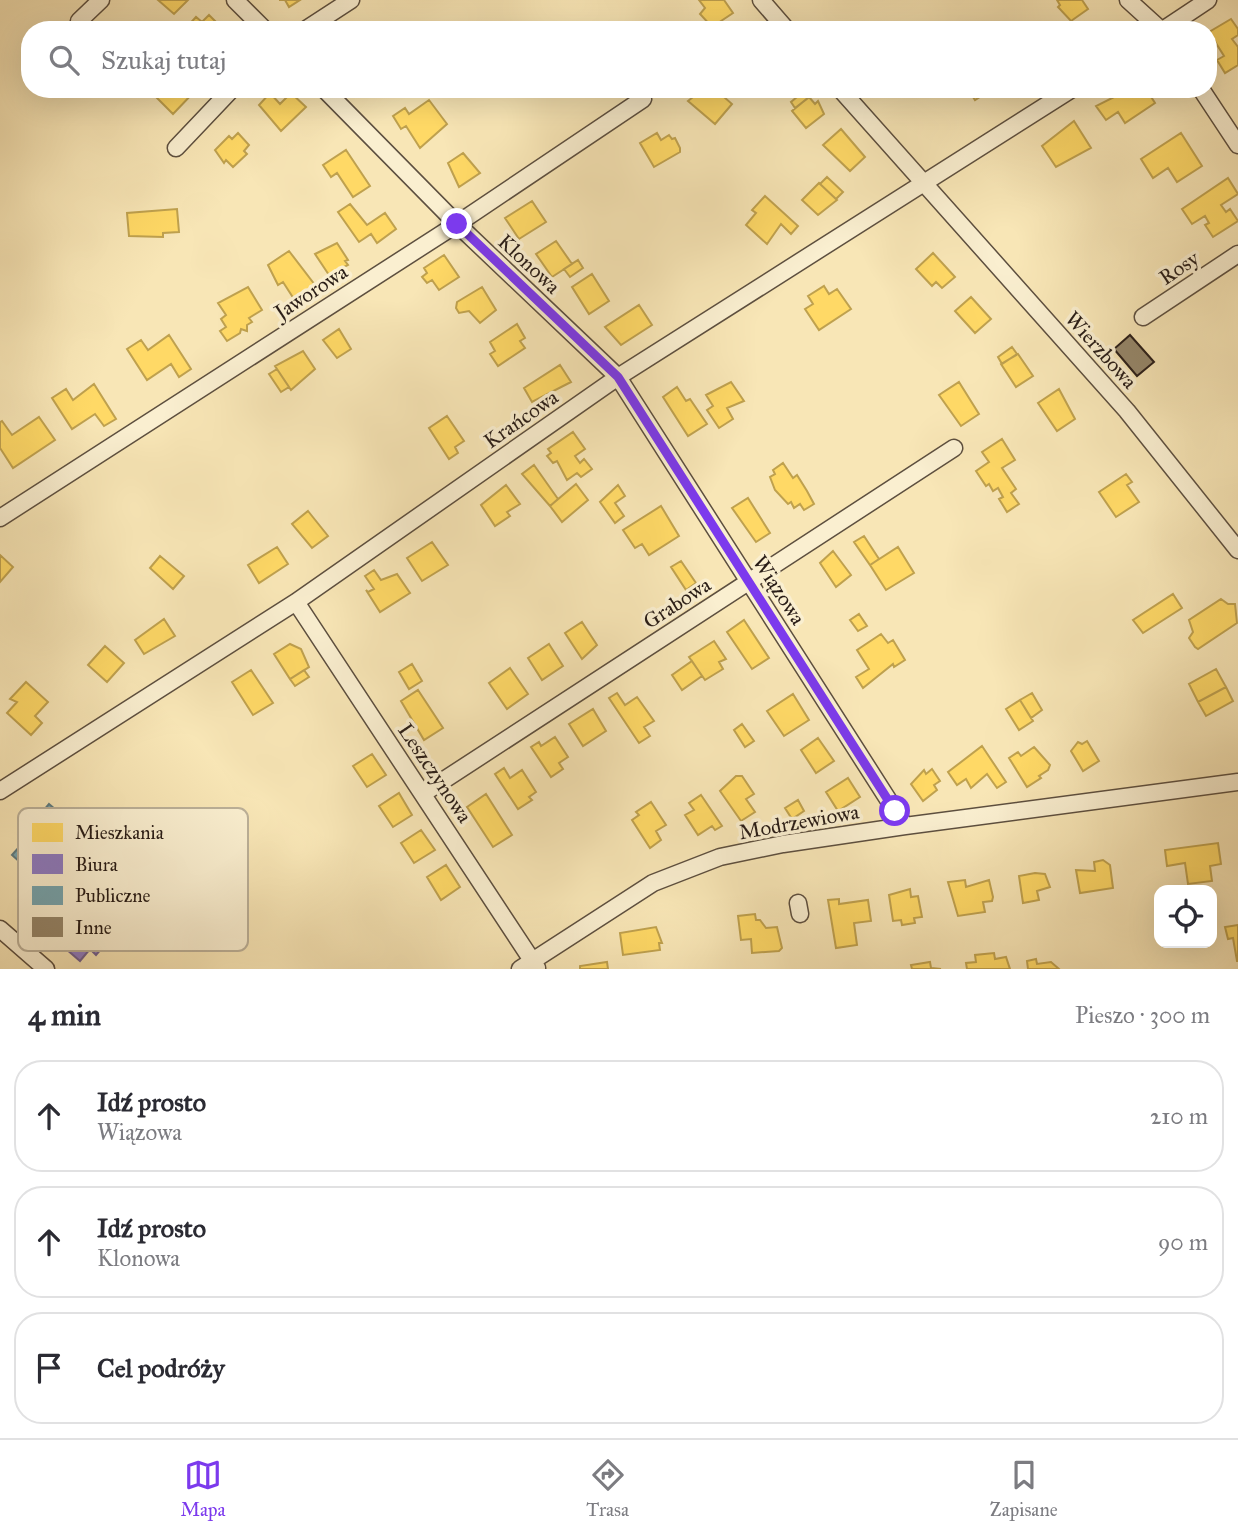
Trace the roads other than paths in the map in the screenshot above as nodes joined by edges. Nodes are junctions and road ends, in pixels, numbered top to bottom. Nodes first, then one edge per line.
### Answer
1 (101, 0) edge
2 (235, 0) edge
3 (351, 0) edge
4 (761, 0) edge
5 (1128, 0) edge
6 (1208, 0) edge
7 (79, 21) dead end
8 (256, 21) edge
9 (320, 21) edge
10 (779, 21) edge
11 (1152, 21) edge
12 (1176, 21) edge
13 (224, 98) edge
14 (333, 98) edge
15 (848, 98) edge
16 (1058, 98) edge
17 (1207, 98) edge
18 (643, 99) dead end
19 (1238, 145) edge
20 (176, 148) dead end
21 (925, 185) junction
22 (457, 224) junction
23 (1238, 254) edge
24 (1143, 317) dead end
25 (618, 377) junction
26 (954, 448) dead end
27 (0, 518) edge
28 (1238, 550) edge
29 (748, 581) junction
30 (296, 602) junction
31 (1238, 782) edge
32 (0, 792) edge
33 (424, 793) junction
34 (905, 826) junction
35 (0, 929) edge
36 (18, 945) edge
37 (25, 951) edge
38 (530, 966) edge
39 (46, 969) edge

1 - 7 street
2 - 8 street
3 - 9 street
4 - 10 street
5 - 11 street
6 - 12 street
13 - 20 street
14 - 22 street, Klonowa
15 - 21 street, Wierzbowa
16 - 21 street, Krańcowa
17 - 19 street
18 - 22 street, Jaworowa
21 - 25 street, Krańcowa
21 - 28 street, Wierzbowa
22 - 25 street, Klonowa
22 - 27 street, Jaworowa
23 - 24 street, Rosy
25 - 29 street, Wiązowa
25 - 30 street, Krańcowa
26 - 29 street, Grabowa
29 - 33 street, Grabowa
29 - 34 street, Wiązowa
30 - 32 street, Krańcowa
30 - 33 street, Leszczynowa
31 - 34 street, Modrzewiowa
33 - 38 street, Leszczynowa
34 - 38 street, Modrzewiowa
35 - 36 street
37 - 39 street

